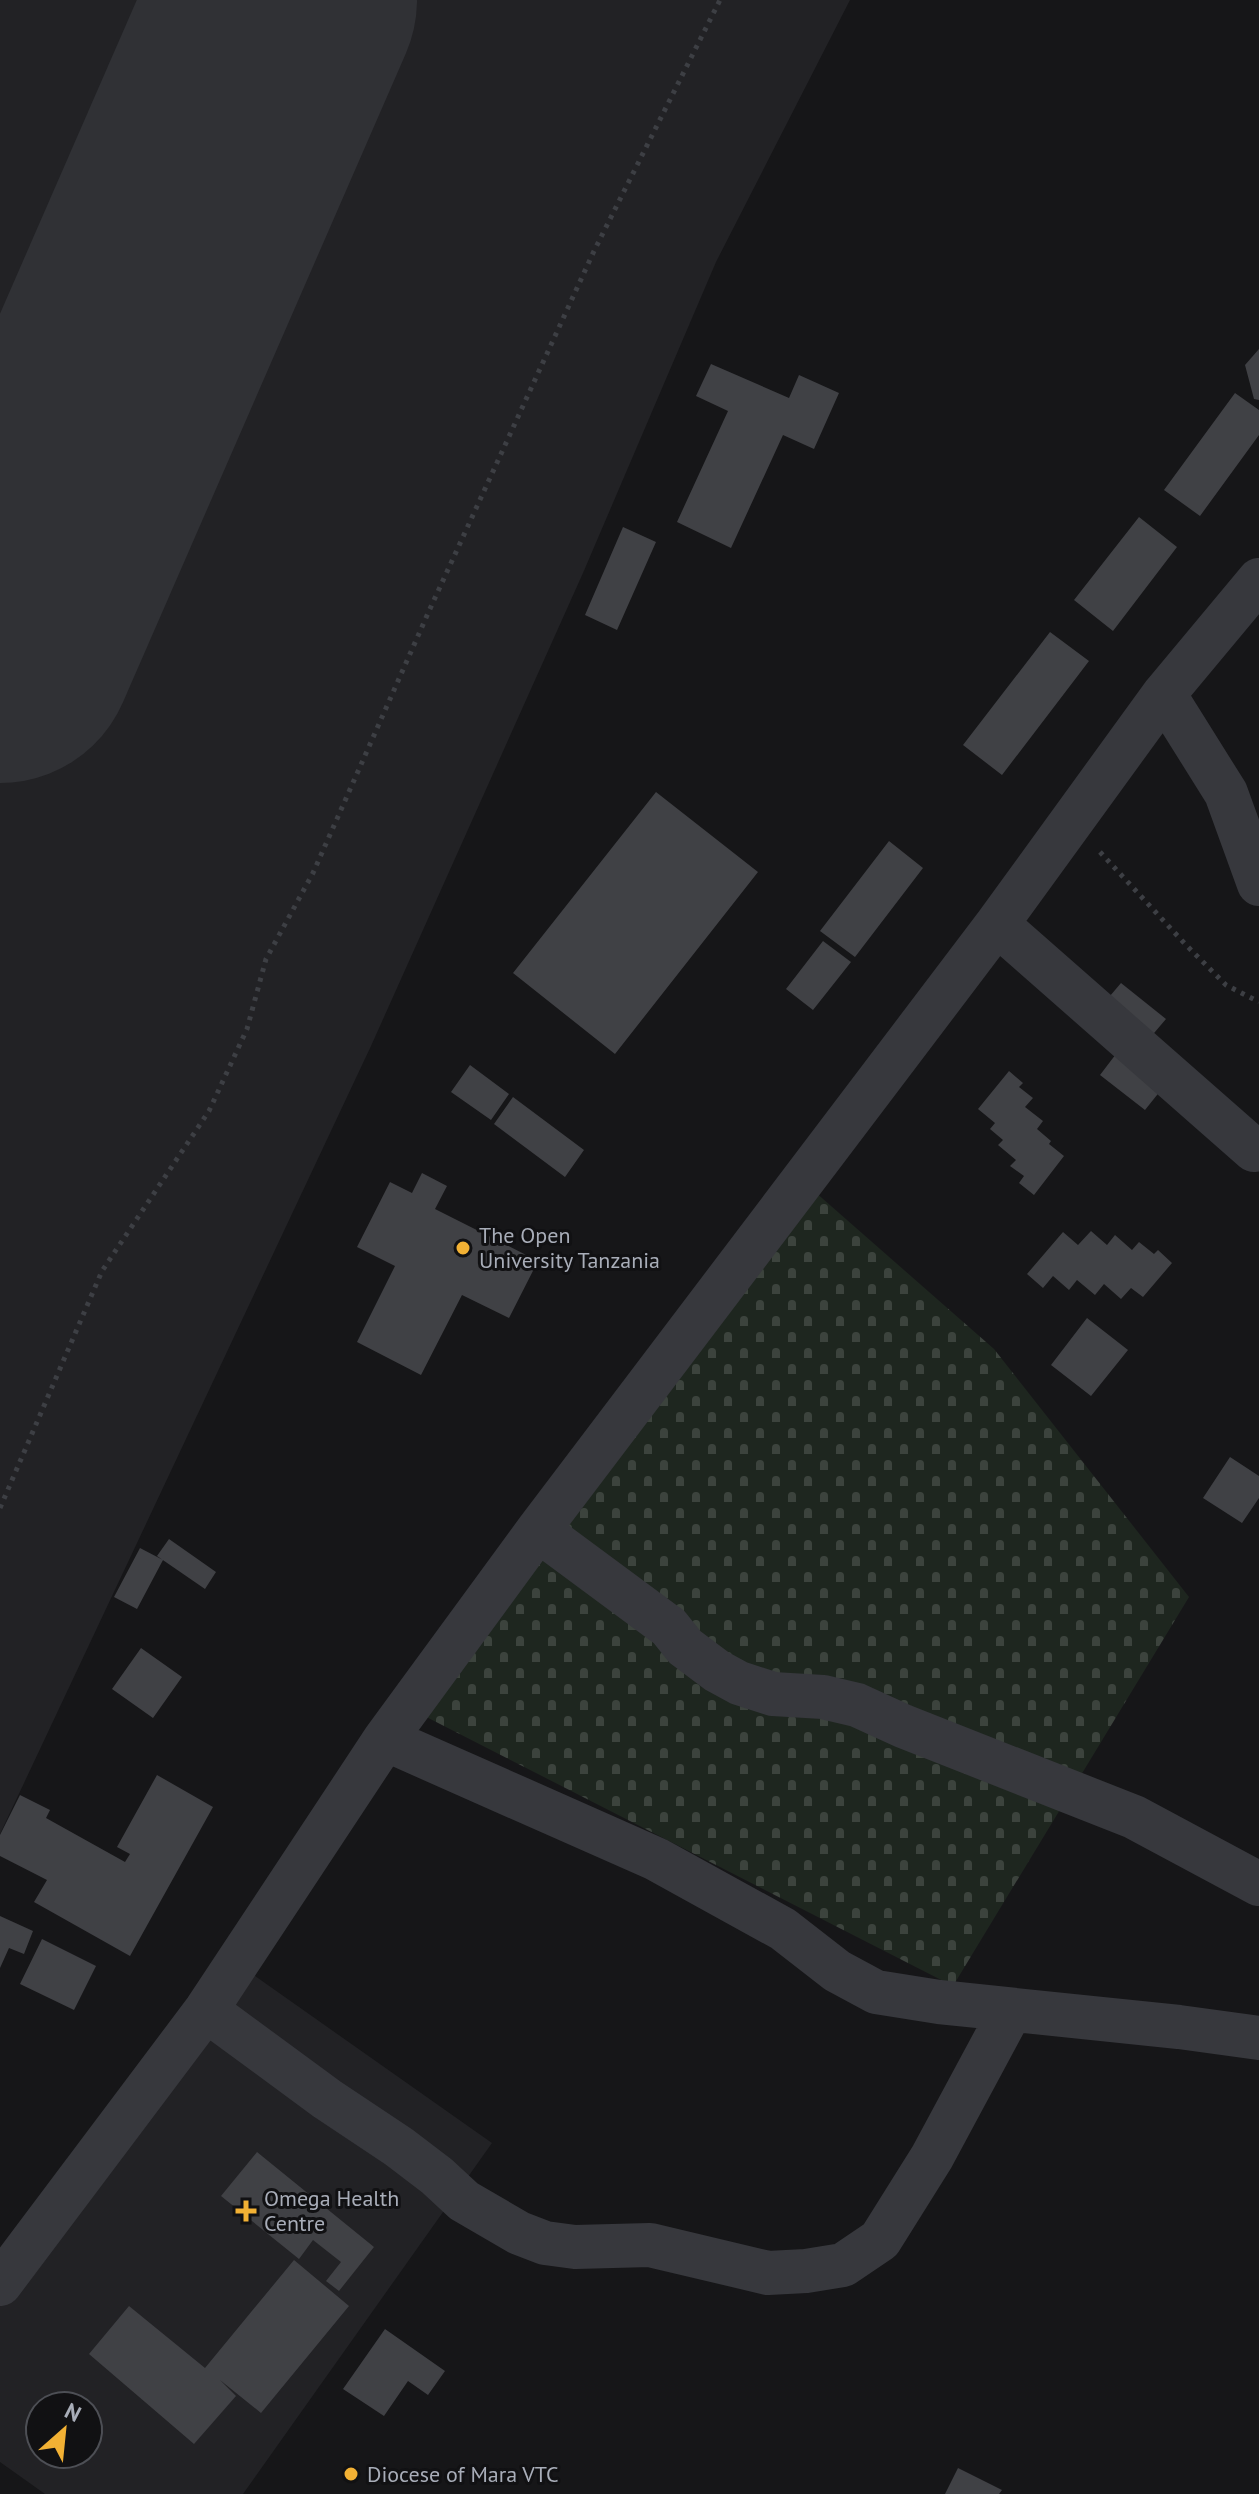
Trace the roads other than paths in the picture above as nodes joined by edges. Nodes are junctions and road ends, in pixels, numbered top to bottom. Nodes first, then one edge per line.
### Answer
1 (1259, 580) edge
2 (1164, 694) junction
3 (1259, 884) edge
4 (997, 924) junction
5 (1254, 1150) dead end
6 (538, 1530) junction
7 (385, 1739) junction
8 (1259, 1884) edge
9 (206, 2010) junction
10 (1011, 2010) junction
11 (1259, 2038) edge
12 (0, 2284) edge

1 - 2 street
2 - 3 street
2 - 4 street
4 - 5 street
4 - 6 street
6 - 7 street
6 - 8 street
7 - 9 street
7 - 10 street
9 - 10 street
9 - 12 street
10 - 11 street

